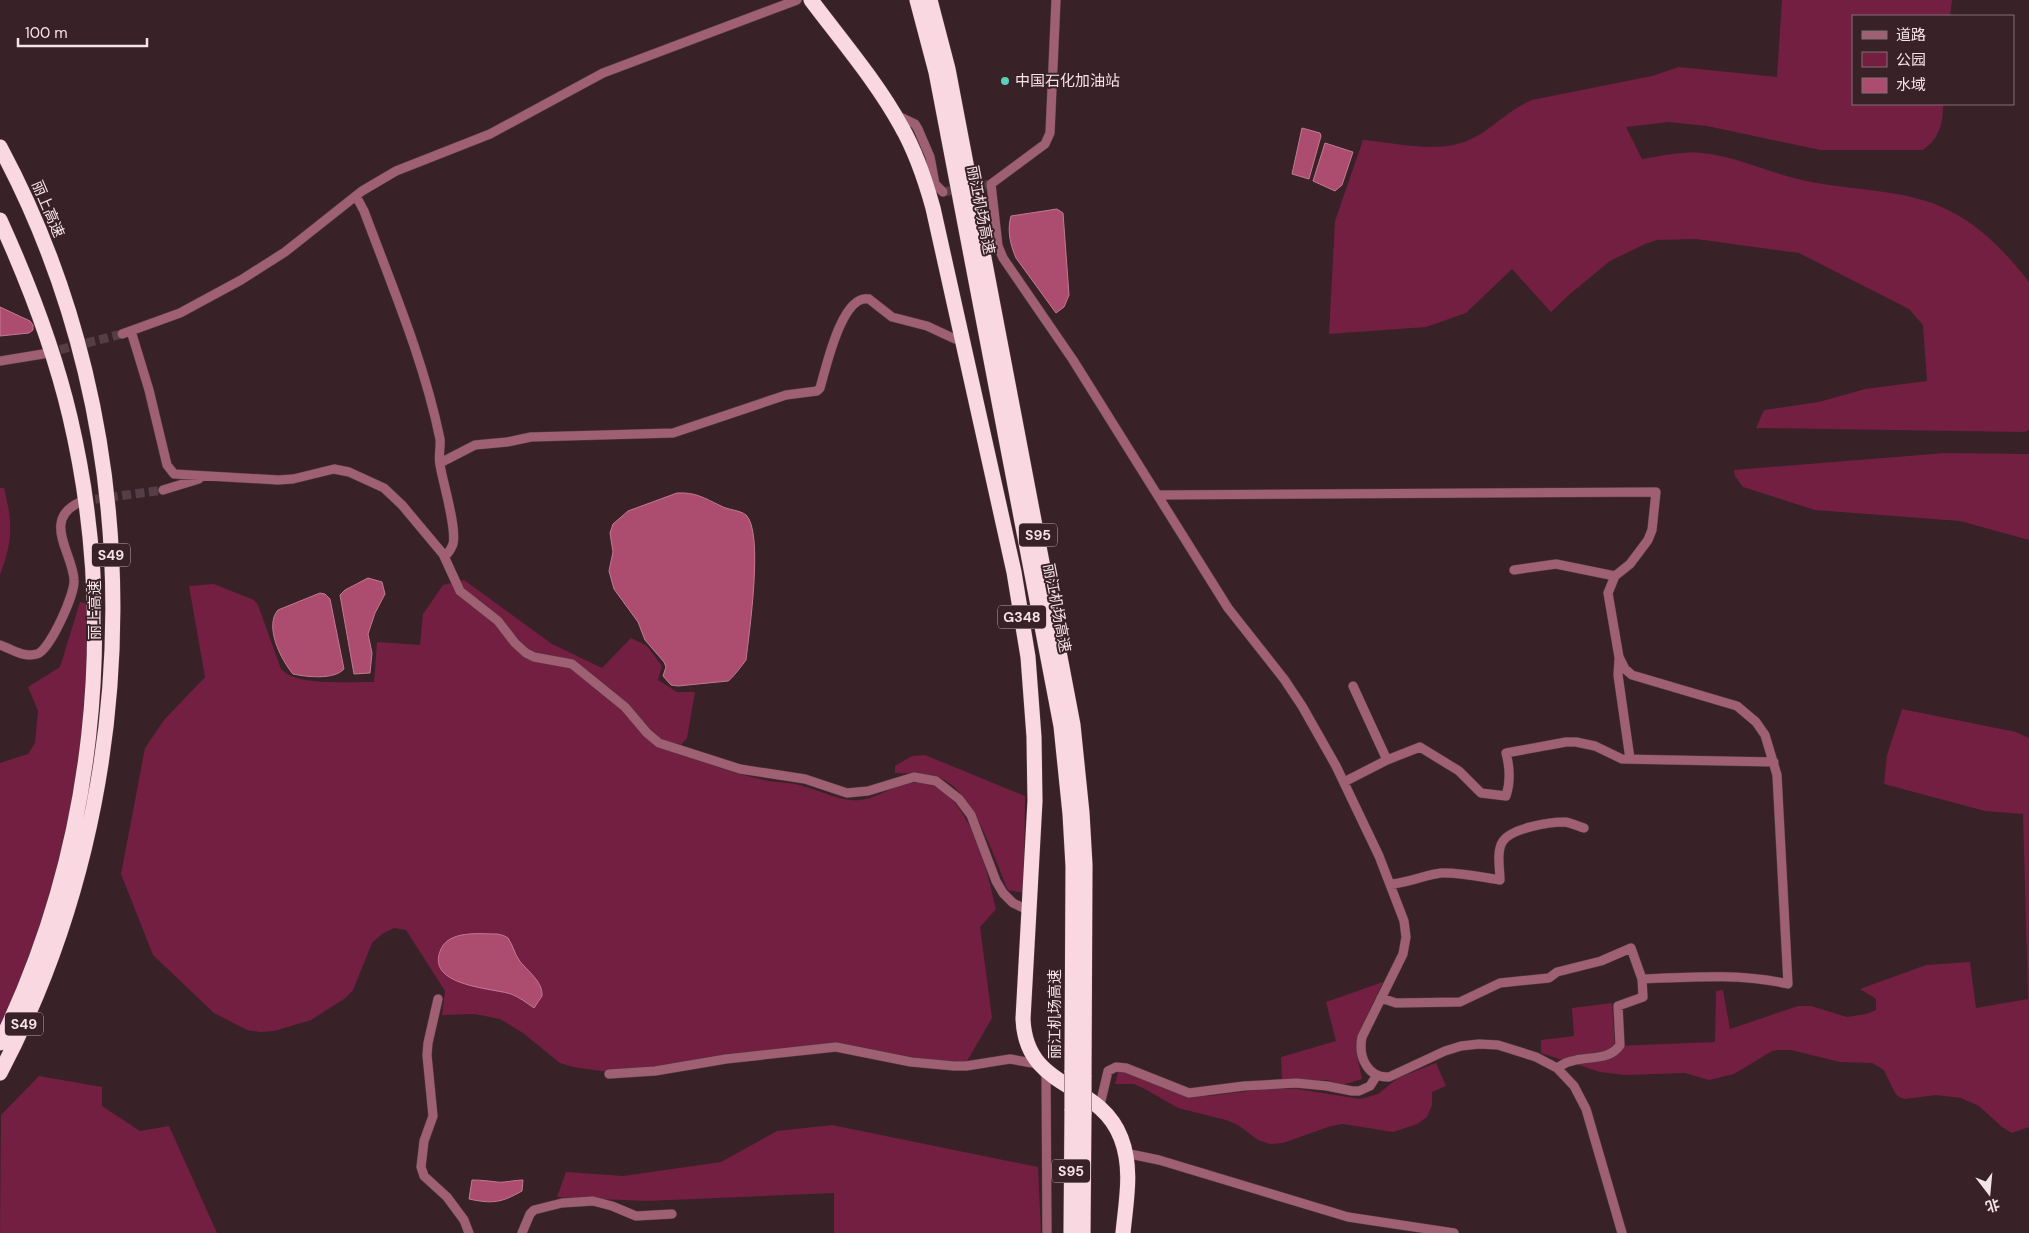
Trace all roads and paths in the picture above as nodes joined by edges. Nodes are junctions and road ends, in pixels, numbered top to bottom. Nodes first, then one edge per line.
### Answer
1 (797, 0) edge
2 (811, 0) edge
3 (917, 0) edge
4 (930, 0) edge
5 (1056, 0) edge
6 (894, 114) junction
7 (0, 147) edge
8 (943, 192) dead end
9 (356, 196) junction
10 (0, 220) edge
11 (962, 339) junction
12 (43, 354) tunnel mouth
13 (0, 360) edge
14 (440, 463) junction
15 (207, 476) junction
16 (163, 490) tunnel mouth
17 (1158, 496) junction
18 (80, 502) tunnel mouth
19 (445, 556) junction
20 (1514, 570) dead end
21 (1614, 576) junction
22 (0, 645) edge
23 (1619, 657) junction
24 (1353, 686) dead end
25 (1630, 759) junction
26 (1387, 760) junction
27 (1774, 762) junction
28 (1344, 782) junction
29 (1584, 828) dead end
30 (1391, 884) junction
31 (1030, 911) junction
32 (39, 971) junction
33 (1642, 979) junction
34 (1381, 998) junction
35 (438, 999) dead end
36 (0, 1043) edge
37 (1042, 1068) junction
38 (1557, 1068) junction
39 (0, 1073) edge
40 (609, 1074) dead end
41 (1078, 1074) junction
42 (1376, 1075) junction
43 (1100, 1105) junction
44 (1078, 1111) junction
45 (1125, 1153) junction
46 (672, 1214) dead end
47 (469, 1233) edge
48 (522, 1233) edge
49 (1047, 1233) edge
50 (1071, 1233) edge
51 (1083, 1233) edge
52 (1123, 1233) edge
53 (1454, 1233) edge
54 (1622, 1233) edge

1 - 9 street
2 - 6 highway, G348
3 - 41 highway, 丽江机场高速 / S95
4 - 41 highway, 丽江机场高速 / S95
5 - 17 street
6 - 8 street
6 - 11 highway, G348
7 - 32 highway, 丽上高速 / S49
9 - 14 street
9 - 15 street
10 - 32 highway, 丽上高速 / S49
11 - 14 street
11 - 31 highway, G348
12 - 13 street
14 - 19 street
15 - 16 street
15 - 19 street
17 - 21 street
17 - 28 street
18 - 22 street
19 - 31 street
20 - 21 street
21 - 23 street
23 - 25 street
23 - 27 street
24 - 26 street
25 - 26 street
25 - 27 street
26 - 28 street
27 - 33 street
28 - 30 street
29 - 30 street
30 - 34 street
31 - 37 highway, G348
32 - 36 highway, 丽上高速 / S49
32 - 39 highway, 丽上高速 / S49
33 - 34 street
33 - 38 street
34 - 42 street
35 - 47 street
37 - 40 street
37 - 43 highway, G348
37 - 49 street
38 - 42 street
38 - 54 street
41 - 44 highway, 丽江机场高速 / S95, bridge
42 - 43 street
43 - 45 highway, G348
44 - 50 highway, 丽江机场高速 / S95
44 - 51 highway, 丽江机场高速 / S95
45 - 52 highway, G348
45 - 53 street
46 - 48 street

